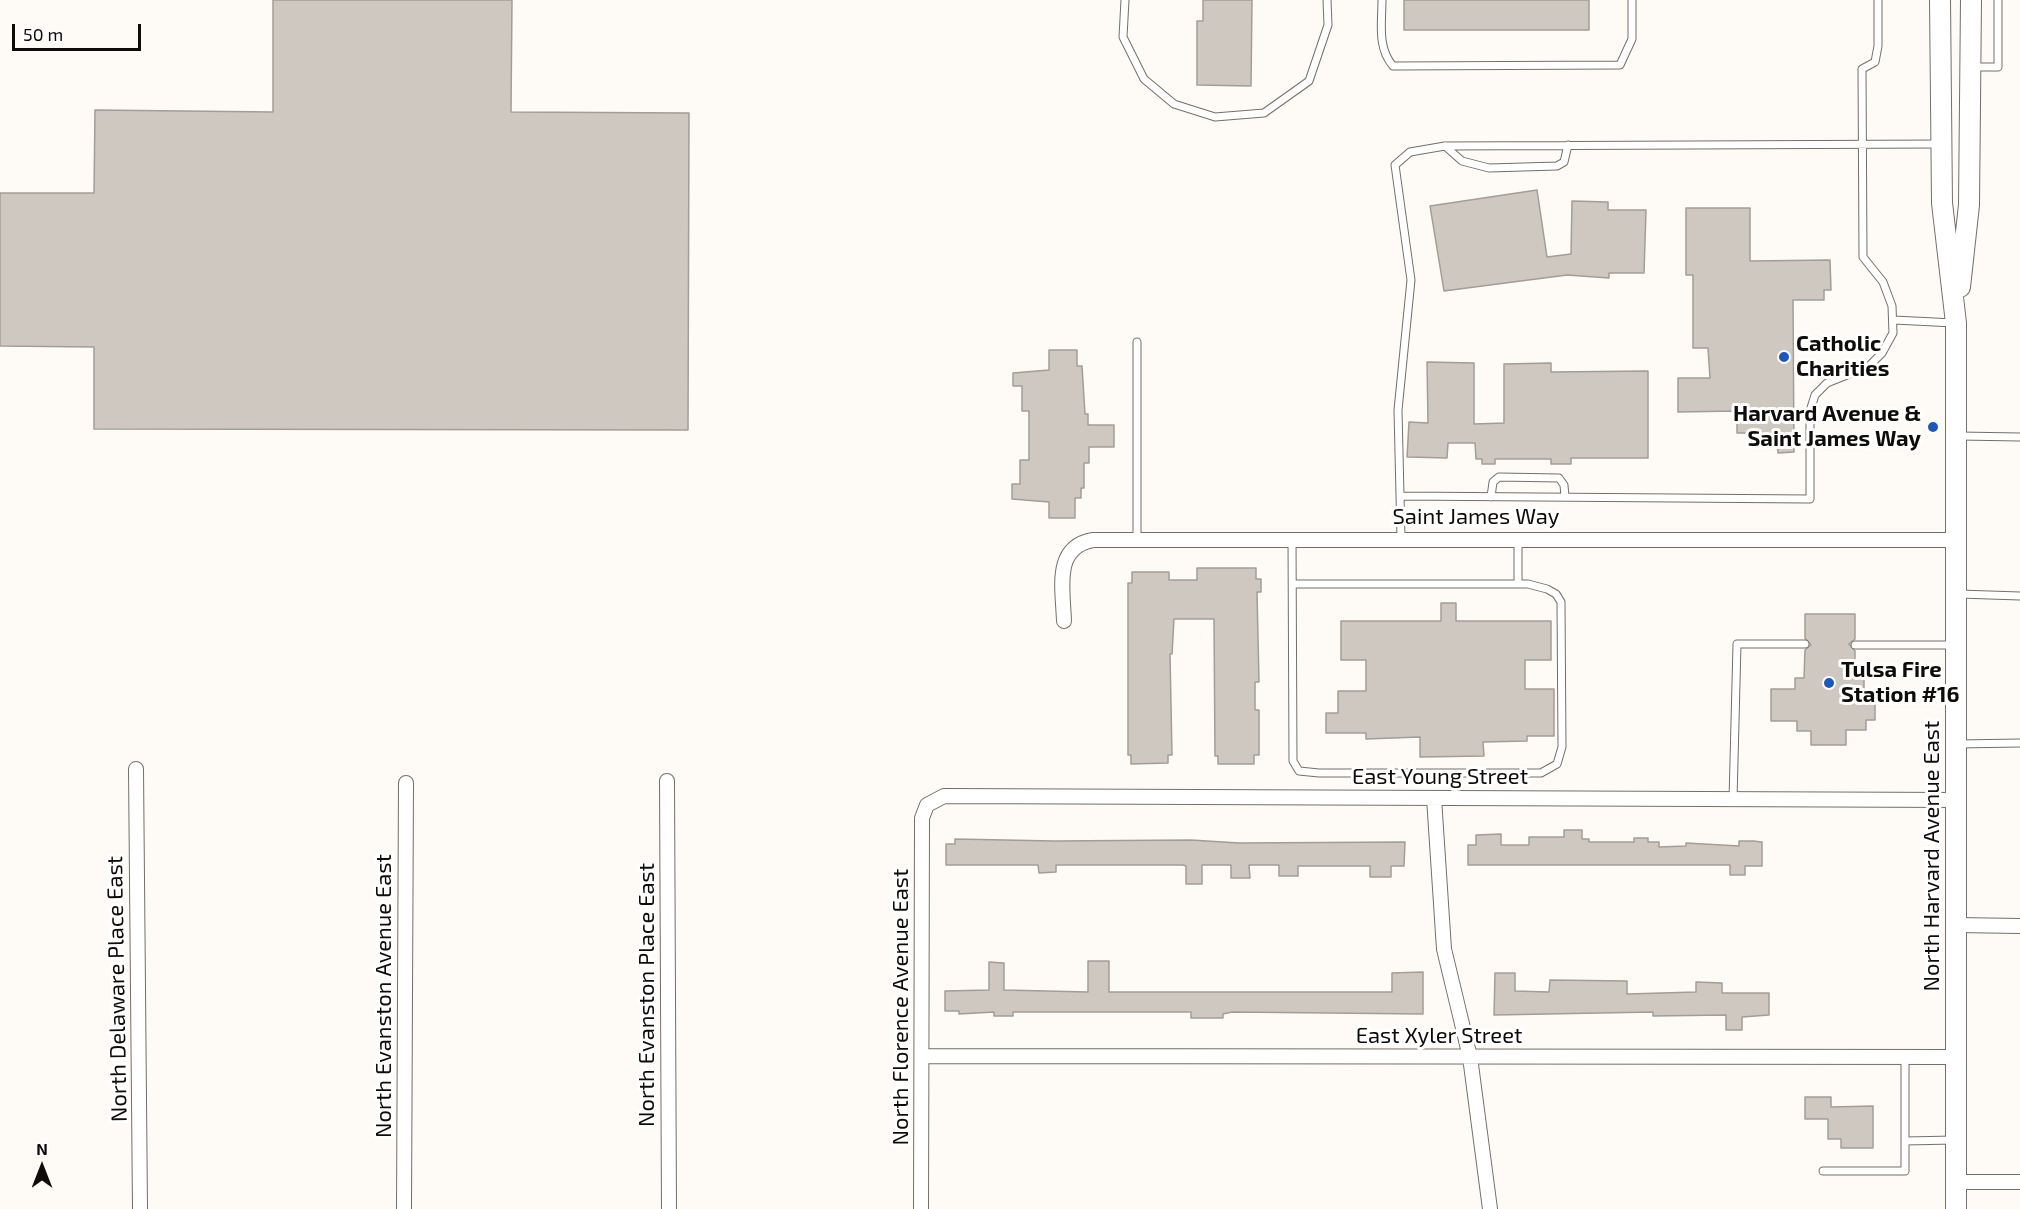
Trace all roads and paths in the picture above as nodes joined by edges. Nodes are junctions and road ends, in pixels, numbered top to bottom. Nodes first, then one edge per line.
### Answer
1 (1125, 0) edge
2 (1327, 0) edge
3 (1382, 0) edge
4 (1632, 0) edge
5 (1878, 0) edge
6 (1940, 0) edge
7 (1971, 0) edge
8 (1998, 0) edge
9 (1970, 66) junction
10 (1942, 144) junction
11 (1569, 145) junction
12 (1445, 146) junction
13 (1863, 146) junction
14 (1894, 320) junction
15 (1956, 323) junction
16 (1137, 342) dead end
17 (1956, 436) junction
18 (2020, 437) edge
19 (1401, 496) junction
20 (1491, 497) junction
21 (1564, 497) junction
22 (1292, 538) junction
23 (1401, 538) junction
24 (1518, 538) junction
25 (1137, 539) junction
26 (1956, 540) junction
27 (1293, 584) junction
28 (1518, 584) junction
29 (1956, 594) junction
30 (2020, 596) edge
31 (1064, 621) dead end
32 (1805, 644) dead end
33 (1855, 645) dead end
34 (1956, 645) junction
35 (2020, 743) edge
36 (1956, 744) junction
37 (136, 769) dead end
38 (667, 781) dead end
39 (406, 783) dead end
40 (1434, 798) junction
41 (1733, 800) junction
42 (1956, 800) junction
43 (927, 805) joint
44 (1956, 925) junction
45 (2020, 926) edge
46 (922, 1056) junction
47 (1905, 1056) junction
48 (1470, 1057) junction
49 (1956, 1057) junction
50 (1956, 1140) junction
51 (1905, 1141) junction
52 (1823, 1172) dead end
53 (1956, 1182) junction
54 (2020, 1182) edge
55 (140, 1209) edge
56 (404, 1209) edge
57 (669, 1209) edge
58 (921, 1209) edge
59 (1490, 1209) edge
60 (1956, 1209) edge

1 - 2 lane
3 - 4 lane
5 - 13 lane
6 - 10 main road, North Harvard Avenue East
7 - 9 main road, North Harvard Avenue East
8 - 9 lane
9 - 15 main road, North Harvard Avenue East
10 - 13 lane
10 - 15 main road, North Harvard Avenue East
11 - 12 lane
11 - 12 lane
11 - 13 lane
12 - 19 lane
13 - 14 lane
14 - 15 lane
14 - 21 lane
15 - 17 main road, North Harvard Avenue East
16 - 25 lane
17 - 18 lane
17 - 26 main road, North Harvard Avenue East
19 - 20 lane
19 - 23 lane
20 - 21 lane
20 - 21 lane
22 - 23 street, Saint James Way
22 - 25 street, Saint James Way
22 - 27 lane
23 - 24 street, Saint James Way
24 - 26 street, Saint James Way
24 - 28 lane
25 - 31 street, Saint James Way
26 - 29 main road, North Harvard Avenue East
27 - 28 lane
27 - 28 lane
29 - 30 lane
29 - 34 main road, North Harvard Avenue East
32 - 41 lane
33 - 34 lane
34 - 36 main road, North Harvard Avenue East
35 - 36 lane
36 - 42 main road, North Harvard Avenue East
37 - 55 street, North Delaware Place East
38 - 57 street, North Evanston Place East
39 - 56 street, North Evanston Avenue East
40 - 41 street, East Young Street
40 - 43 street, East Young Street
40 - 48 street
41 - 42 street, East Young Street
42 - 44 main road, North Harvard Avenue East
43 - 46 street, North Florence Avenue East
44 - 45 street
44 - 49 main road, North Harvard Avenue East
46 - 48 street, East Xyler Street
46 - 58 street, North Florence Avenue East
47 - 48 street, East Xyler Street
47 - 49 street, East Xyler Street
47 - 51 lane
48 - 59 street
49 - 50 main road, North Harvard Avenue East
50 - 51 lane
50 - 53 main road, North Harvard Avenue East
51 - 52 lane
53 - 54 street
53 - 60 main road, North Harvard Avenue East

